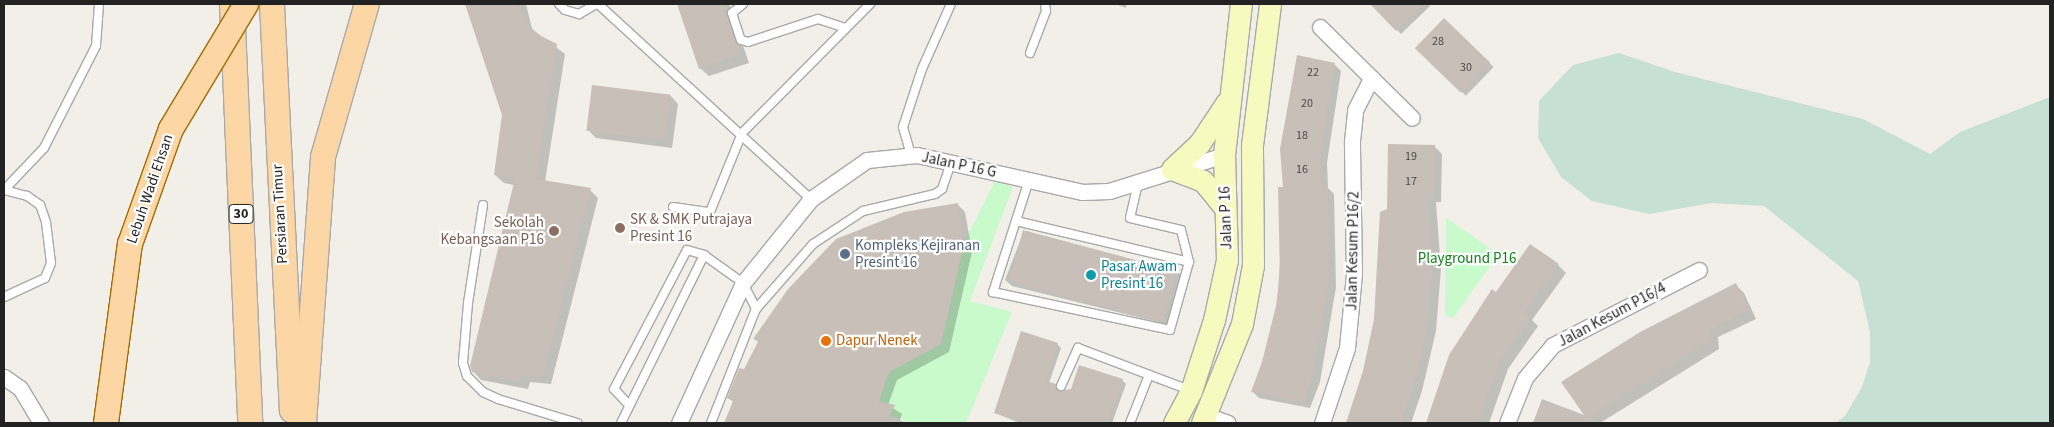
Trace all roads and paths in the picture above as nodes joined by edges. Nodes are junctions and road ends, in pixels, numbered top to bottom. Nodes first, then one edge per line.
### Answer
1 (99, 4) edge
2 (232, 4) edge
3 (246, 4) edge
4 (272, 4) edge
5 (367, 4) edge
6 (559, 4) edge
7 (597, 4) edge
8 (743, 4) edge
9 (870, 4) edge
10 (951, 4) edge
11 (1045, 4) edge
12 (1241, 4) edge
13 (1270, 4) edge
14 (1320, 26) dead end
15 (846, 28) junction
16 (1262, 50) junction
17 (1030, 53) dead end
18 (1371, 78) junction
19 (1230, 97) junction
20 (1412, 118) dead end
21 (742, 133) junction
22 (911, 155) junction
23 (1224, 155) junction
24 (951, 163) junction
25 (1172, 169) junction
26 (1029, 180) junction
27 (1138, 182) junction
28 (4, 190) edge
29 (811, 199) junction
30 (483, 205) dead end
31 (673, 206) dead end
32 (1225, 208) junction
33 (1016, 221) junction
34 (704, 255) junction
35 (1189, 262) junction
36 (1253, 266) junction
37 (1699, 270) dead end
38 (743, 283) junction
39 (4, 296) edge
40 (756, 309) junction
41 (1149, 375) junction
42 (4, 377) edge
43 (1061, 386) dead end
44 (1191, 391) junction
45 (630, 405) junction
46 (1204, 419) edge
47 (41, 423) edge
48 (106, 423) edge
49 (250, 423) edge
50 (292, 423) edge
51 (304, 423) edge
52 (577, 423) edge
53 (621, 423) edge
54 (679, 423) edge
55 (711, 423) edge
56 (1130, 423) edge
57 (1174, 423) edge
58 (1228, 423) edge
59 (1322, 423) edge
60 (1507, 423) edge

1 - 28 lane
2 - 49 main road, 30
3 - 48 main road, Lebuh Wadi Ehsan, bridge
4 - 50 main road, Persiaran Timur
5 - 51 main road
6 - 7 lane
7 - 21 lane
8 - 15 lane
9 - 15 lane
10 - 22 lane
11 - 17 lane
12 - 19 street, Jalan P 16
13 - 16 street, Jalan P 16
14 - 18 street
15 - 21 lane
16 - 23 street
16 - 36 street, Jalan P 16
18 - 20 street
18 - 59 street, Jalan Kesum P16/2
19 - 23 street, Jalan P 16
19 - 25 street
21 - 29 lane
21 - 31 lane
22 - 24 street, Jalan P 16 G
22 - 29 street, Jalan P 16 G
23 - 25 street, Jalan P 16 G
23 - 32 street, Jalan P 16
23 - 36 street
24 - 26 street, Jalan P 16 G
24 - 40 lane
25 - 27 street, Jalan P 16 G
25 - 32 street
26 - 27 street, Jalan P 16 G
26 - 33 lane
27 - 35 lane
28 - 39 lane
29 - 38 street, Jalan P 16 G
30 - 52 lane
32 - 44 street, Jalan P 16
33 - 35 lane
33 - 35 lane
34 - 38 lane
34 - 45 lane
34 - 45 lane
36 - 46 street, Jalan P 16
37 - 60 street, Jalan Kesum P16/4
38 - 40 lane
38 - 54 street, Jalan P 16 G
40 - 55 lane
41 - 43 lane
41 - 44 lane
41 - 56 lane
42 - 47 street
44 - 57 street, Jalan P 16
45 - 53 lane
46 - 58 street

